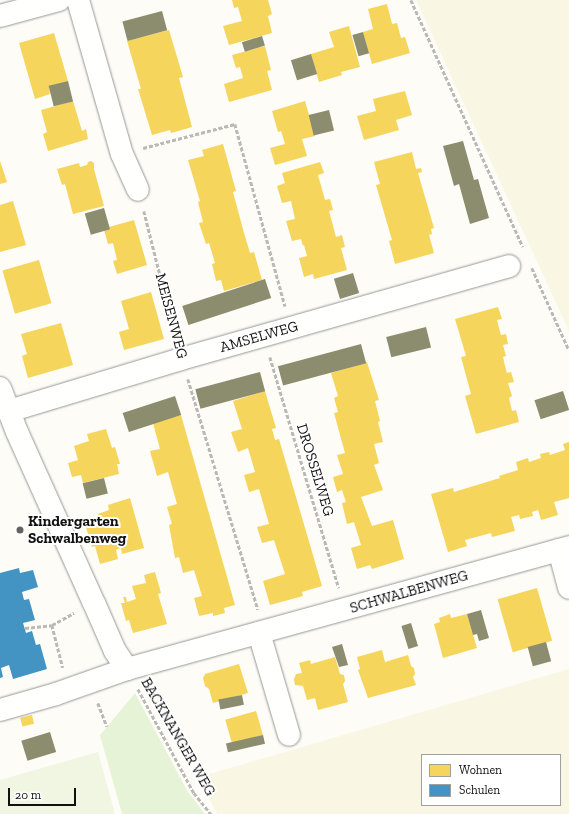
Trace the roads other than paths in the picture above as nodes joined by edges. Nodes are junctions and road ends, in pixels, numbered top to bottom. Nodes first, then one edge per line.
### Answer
1 (59, 0) edge
2 (78, 0) edge
3 (0, 16) edge
4 (138, 190) road end
5 (509, 266) dead end
6 (0, 388) edge
7 (9, 411) junction
8 (564, 549) edge
9 (569, 588) edge
10 (262, 632) junction
11 (127, 669) junction
12 (0, 710) edge
13 (289, 735) dead end

1 - 3 street
2 - 4 street
5 - 7 street, AMSELWEG
6 - 7 street
7 - 11 street
8 - 9 street, SCHWALBENWEG
8 - 10 street, SCHWALBENWEG
10 - 11 street, SCHWALBENWEG
10 - 13 street
11 - 12 street, SCHWALBENWEG

